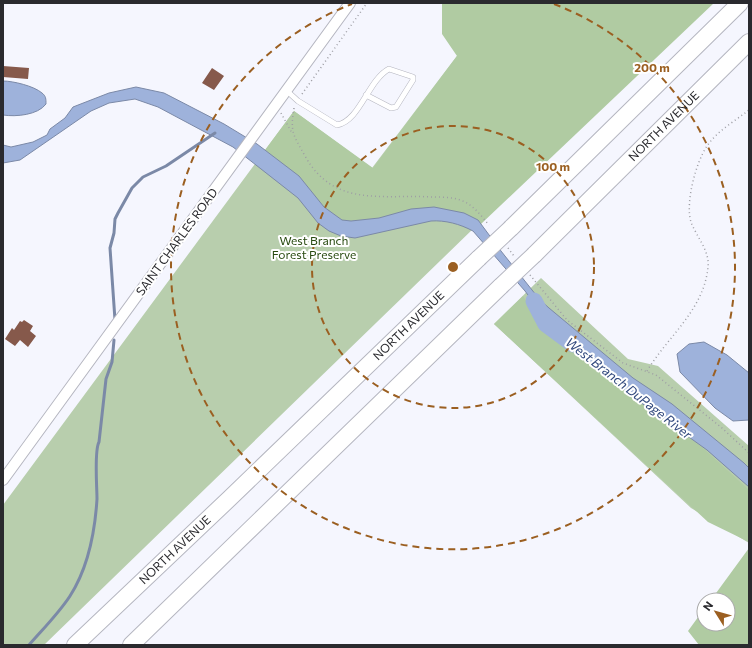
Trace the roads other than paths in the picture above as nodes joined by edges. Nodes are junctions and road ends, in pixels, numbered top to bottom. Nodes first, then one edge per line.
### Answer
1 (740, 3) edge
2 (346, 4) edge
3 (749, 42) edge
4 (287, 91) junction
5 (366, 95) junction
6 (3, 480) edge
7 (75, 645) edge
8 (131, 645) edge

1 - 7 main road, NORTH AVENUE, bridge
2 - 4 street, SAINT CHARLES ROAD
3 - 8 main road, NORTH AVENUE, bridge
4 - 5 lane
4 - 6 street, SAINT CHARLES ROAD
5 - 5 lane

